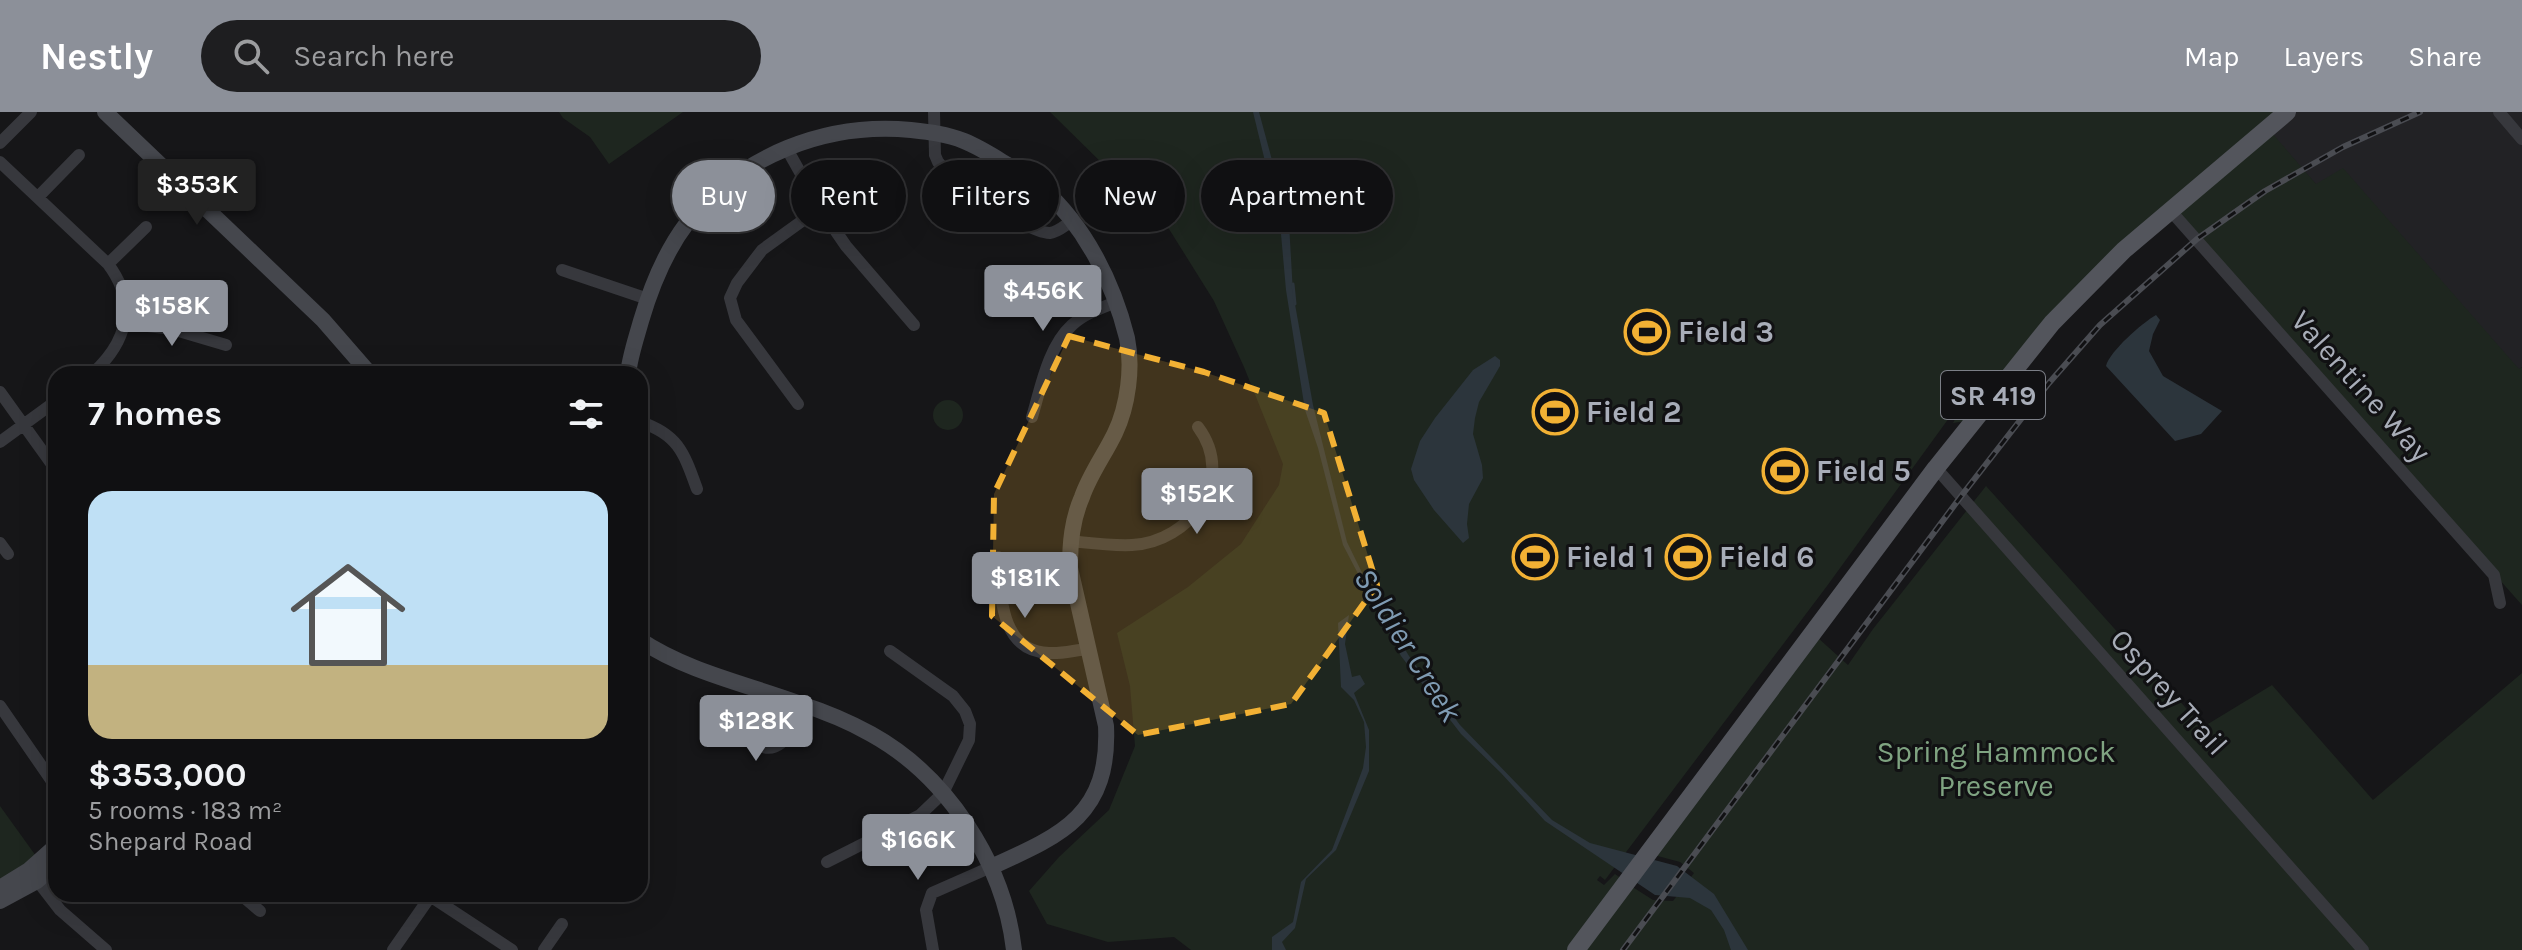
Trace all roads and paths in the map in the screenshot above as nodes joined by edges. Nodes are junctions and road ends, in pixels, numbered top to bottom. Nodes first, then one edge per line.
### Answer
1 (31, 112) edge
2 (105, 112) edge
3 (934, 112) edge
4 (2287, 112) edge
5 (2499, 112) edge
6 (935, 132) junction
7 (2522, 139) edge
8 (0, 143) edge
9 (787, 149) junction
10 (79, 155) dead end
11 (793, 160) edge
12 (0, 162) edge
13 (38, 197) junction
14 (2170, 210) junction
15 (1072, 221) junction
16 (146, 227) dead end
17 (791, 229) edge
18 (836, 232) edge
19 (108, 264) junction
20 (562, 270) dead end
21 (648, 299) junction
22 (1116, 302) junction
23 (124, 323) junction
24 (914, 325) dead end
25 (226, 345) dead end
26 (100, 366) edge
27 (363, 366) edge
28 (630, 366) edge
29 (0, 392) edge
30 (798, 404) dead end
31 (48, 407) edge
32 (1032, 417) dead end
33 (23, 425) junction
34 (648, 425) edge
35 (1198, 427) dead end
36 (0, 442) edge
37 (48, 459) edge
38 (1936, 468) junction
39 (697, 489) dead end
40 (1070, 541) junction
41 (998, 557) dead end
42 (2500, 603) dead end
43 (648, 644) edge
44 (1088, 649) junction
45 (890, 651) dead end
46 (763, 691) junction
47 (802, 704) junction
48 (0, 706) edge
49 (48, 775) edge
50 (943, 793) junction
51 (48, 856) edge
52 (827, 862) dead end
53 (991, 867) junction
54 (48, 868) edge
55 (33, 875) junction
56 (0, 888) edge
57 (48, 894) edge
58 (0, 901) edge
59 (54, 902) edge
60 (249, 902) edge
61 (425, 902) edge
62 (440, 902) edge
63 (260, 911) dead end
64 (562, 924) dead end
65 (106, 950) edge
66 (393, 950) edge
67 (512, 950) edge
68 (544, 950) edge
69 (933, 950) edge
70 (1014, 950) edge
71 (1576, 950) edge
72 (2363, 950) edge

1 - 8 street
2 - 27 street
3 - 6 street
4 - 14 main road, SR 419
5 - 7 street
6 - 9 street
6 - 15 street
6 - 15 street
9 - 11 street
9 - 21 street
10 - 13 street
12 - 13 street
13 - 19 street
14 - 38 main road, SR 419
14 - 42 street, Valentine Way
15 - 22 street
16 - 19 street
17 - 30 street
18 - 24 street
19 - 23 street
20 - 21 street
21 - 28 street
22 - 32 street
22 - 40 street
23 - 25 street
23 - 26 street
29 - 33 street
31 - 33 street
33 - 36 street
33 - 37 street
34 - 39 street
35 - 40 street
38 - 71 main road, SR 419
38 - 72 street, Osprey Trail
40 - 44 street
41 - 44 street
43 - 46 street
44 - 53 street
45 - 50 street
46 - 47 street
46 - 47 street
47 - 50 street
48 - 49 street
50 - 52 street
50 - 53 street
51 - 55 street
53 - 69 street
53 - 70 street
54 - 55 street
55 - 56 street
55 - 57 street
55 - 58 street
59 - 65 street
60 - 63 street
61 - 66 street
62 - 67 street
64 - 68 street

